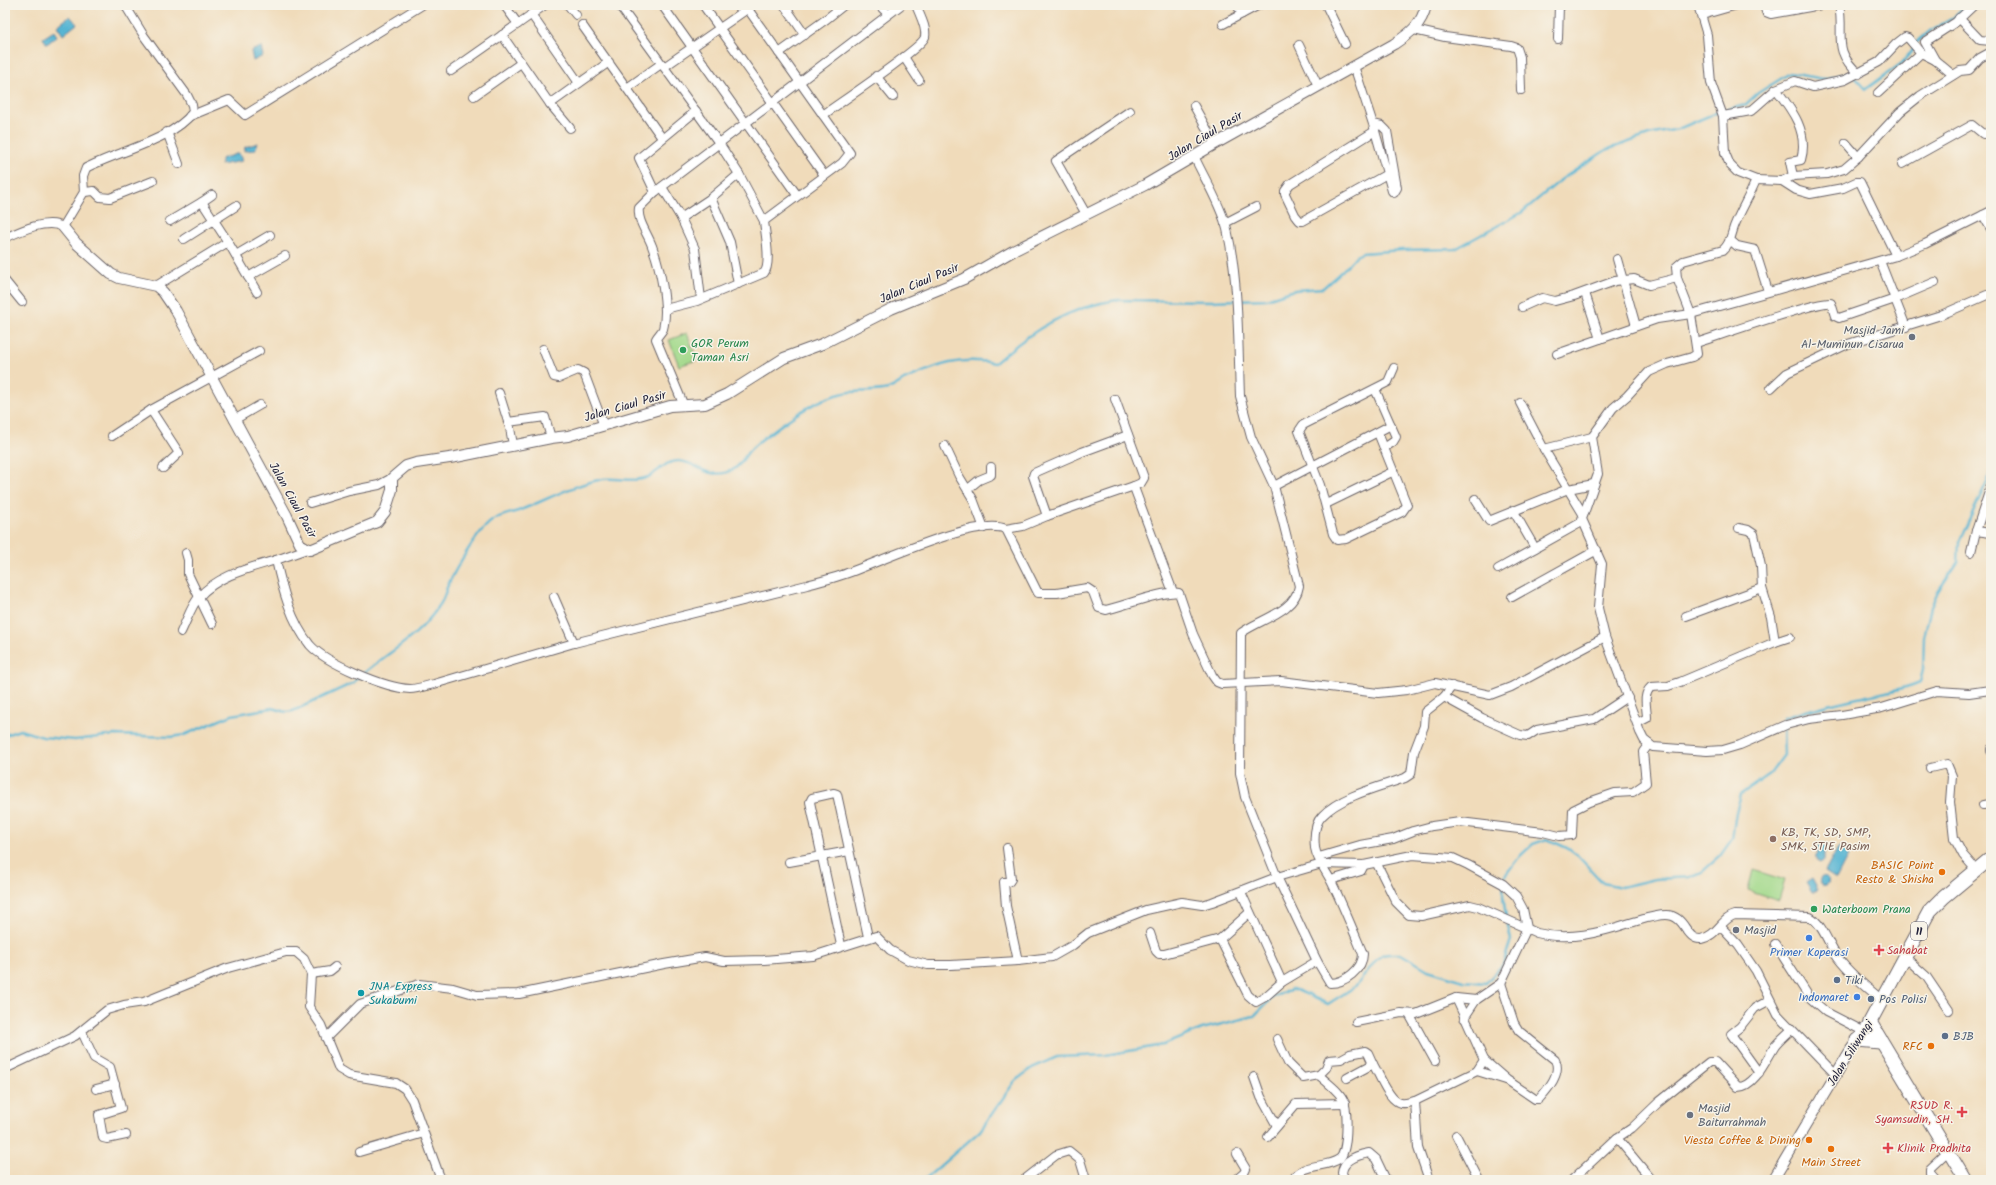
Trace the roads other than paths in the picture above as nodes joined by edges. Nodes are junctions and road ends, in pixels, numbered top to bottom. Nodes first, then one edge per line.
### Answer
1 (126, 5) edge
2 (422, 5) edge
3 (504, 5) edge
4 (545, 5) edge
5 (568, 5) edge
6 (619, 5) edge
7 (662, 5) edge
8 (703, 5) edge
9 (784, 5) edge
10 (844, 5) edge
11 (879, 5) edge
12 (901, 5) edge
13 (916, 5) edge
14 (1237, 5) edge
15 (1260, 5) edge
16 (1326, 5) edge
17 (1426, 5) edge
18 (1559, 5) edge
19 (1698, 5) edge
20 (1737, 5) edge
21 (1764, 5) edge
22 (1821, 5) edge
23 (1839, 5) edge
24 (1974, 5) edge
25 (749, 6) edge
26 (531, 14) junction
27 (888, 14) junction
28 (1242, 14) junction
29 (1702, 15) junction
30 (576, 16) dead end
31 (1959, 18) junction
32 (518, 24) junction
33 (582, 24) dead end
34 (1223, 24) dead end
35 (720, 28) junction
36 (1414, 30) junction
37 (502, 35) junction
38 (805, 35) junction
39 (1558, 39) dead end
40 (1991, 41) edge
41 (1345, 44) dead end
42 (1299, 45) dead end
43 (693, 47) junction
44 (1991, 52) edge
45 (779, 53) junction
46 (1921, 53) junction
47 (904, 57) junction
48 (1935, 60) junction
49 (609, 62) junction
50 (521, 64) junction
51 (662, 66) junction
52 (1354, 66) junction
53 (451, 71) dead end
54 (1859, 74) junction
55 (1953, 75) junction
56 (876, 76) junction
57 (919, 80) dead end
58 (800, 82) junction
59 (580, 83) junction
60 (1318, 86) junction
61 (627, 88) junction
62 (1776, 89) junction
63 (1521, 90) dead end
64 (1878, 92) dead end
65 (474, 96) dead end
66 (893, 97) dead end
67 (773, 103) junction
68 (550, 104) junction
69 (1194, 106) dead end
70 (696, 111) junction
71 (1130, 111) dead end
72 (823, 115) junction
73 (190, 116) junction
74 (1723, 116) junction
75 (746, 123) junction
76 (1374, 127) junction
77 (570, 128) dead end
78 (167, 132) junction
79 (1991, 132) edge
80 (662, 138) junction
81 (719, 143) junction
82 (1846, 143) dead end
83 (1215, 144) junction
84 (1194, 156) junction
85 (1858, 157) junction
86 (179, 164) dead end
87 (1902, 164) dead end
88 (739, 174) junction
89 (1387, 174) junction
90 (824, 175) junction
91 (1793, 176) junction
92 (1756, 180) junction
93 (153, 181) dead end
94 (1782, 181) junction
95 (662, 186) junction
96 (84, 192) junction
97 (655, 192) junction
98 (212, 195) dead end
99 (797, 195) junction
100 (711, 198) junction
101 (202, 202) junction
102 (236, 206) dead end
103 (1256, 207) dead end
104 (1987, 213) edge
105 (1086, 214) junction
106 (681, 218) junction
107 (213, 220) junction
108 (170, 221) dead end
109 (764, 221) junction
110 (1225, 223) junction
111 (63, 227) junction
112 (1991, 229) edge
113 (270, 235) dead end
114 (5, 238) edge
115 (184, 239) dead end
116 (1730, 240) junction
117 (228, 242) junction
118 (236, 255) junction
119 (285, 256) dead end
120 (1896, 256) junction
121 (1617, 259) dead end
122 (1880, 261) junction
123 (248, 277) junction
124 (1677, 278) junction
125 (1623, 280) junction
126 (5, 281) edge
127 (1935, 282) dead end
128 (738, 284) junction
129 (156, 286) junction
130 (256, 292) dead end
131 (1768, 292) junction
132 (1585, 293) junction
133 (1988, 295) dead end
134 (1895, 299) junction
135 (702, 300) junction
136 (22, 302) dead end
137 (1522, 307) dead end
138 (665, 310) junction
139 (1690, 314) junction
140 (1636, 326) junction
141 (1906, 327) junction
142 (1600, 339) junction
143 (1696, 342) junction
144 (543, 349) dead end
145 (259, 351) dead end
146 (1557, 354) dead end
147 (1394, 368) dead end
148 (212, 378) junction
149 (1771, 388) dead end
150 (1375, 389) junction
151 (499, 393) dead end
152 (1115, 399) dead end
153 (1520, 403) dead end
154 (260, 405) dead end
155 (684, 406) junction
156 (152, 410) junction
157 (234, 420) junction
158 (508, 422) junction
159 (1391, 425) junction
160 (604, 426) junction
161 (1378, 432) junction
162 (1128, 435) junction
163 (112, 436) dead end
164 (1592, 437) junction
165 (551, 438) junction
166 (513, 445) junction
167 (945, 446) dead end
168 (1384, 448) junction
169 (1544, 449) junction
170 (1313, 465) junction
171 (991, 467) dead end
172 (164, 468) dead end
173 (1392, 472) junction
174 (392, 478) junction
175 (1594, 484) junction
176 (1134, 486) junction
177 (1274, 486) junction
178 (1991, 486) edge
179 (968, 489) junction
180 (1568, 489) junction
181 (1475, 499) dead end
182 (310, 503) dead end
183 (1326, 504) junction
184 (1514, 510) junction
185 (1047, 516) junction
186 (1583, 518) junction
187 (984, 528) junction
188 (1006, 528) junction
189 (1739, 528) dead end
190 (1976, 531) junction
191 (1991, 533) edge
192 (1535, 548) junction
193 (307, 549) junction
194 (1597, 550) junction
195 (1970, 552) dead end
196 (186, 554) dead end
197 (276, 560) junction
198 (1498, 569) dead end
199 (1762, 588) junction
200 (1173, 592) junction
201 (199, 596) junction
202 (554, 597) dead end
203 (1512, 597) dead end
204 (1686, 616) dead end
205 (212, 624) dead end
206 (181, 632) dead end
207 (1605, 637) junction
208 (1790, 637) dead end
209 (1775, 642) junction
210 (574, 643) junction
211 (1242, 684) junction
212 (1452, 686) junction
213 (1991, 691) edge
214 (1444, 696) junction
215 (1628, 698) junction
216 (1637, 723) junction
217 (1648, 744) junction
218 (1930, 768) dead end
219 (1007, 848) dead end
220 (849, 851) junction
221 (823, 856) junction
222 (1991, 858) edge
223 (1320, 861) junction
224 (789, 862) dead end
225 (1376, 862) junction
226 (1364, 865) junction
227 (1977, 871) junction
228 (1277, 877) junction
229 (1331, 880) junction
230 (1241, 892) junction
231 (1249, 912) junction
232 (1721, 927) junction
233 (1527, 928) junction
234 (1150, 933) dead end
235 (868, 938) junction
236 (1220, 939) junction
237 (1775, 944) dead end
238 (842, 945) junction
239 (1906, 958) junction
240 (1018, 961) junction
241 (1317, 961) junction
242 (335, 967) dead end
243 (311, 974) junction
244 (1282, 982) junction
245 (1501, 983) junction
246 (1456, 998) junction
247 (1881, 999) junction
248 (1476, 1000) junction
249 (1770, 1000) junction
250 (1949, 1010) dead end
251 (1408, 1014) junction
252 (1464, 1018) junction
253 (1356, 1022) dead end
254 (1791, 1030) junction
255 (1863, 1031) junction
256 (82, 1032) junction
257 (326, 1038) junction
258 (1277, 1039) dead end
259 (1880, 1042) junction
260 (1484, 1060) junction
261 (1435, 1061) dead end
262 (1373, 1064) junction
263 (5, 1069) edge
264 (1477, 1071) junction
265 (1759, 1074) junction
266 (1836, 1074) junction
267 (1319, 1075) junction
268 (1254, 1077) dead end
269 (1347, 1078) dead end
270 (1507, 1080) junction
271 (115, 1084) junction
272 (96, 1089) dead end
273 (1414, 1101) junction
274 (1345, 1103) junction
275 (1277, 1126) junction
276 (424, 1133) junction
277 (1456, 1135) dead end
278 (126, 1136) dead end
279 (1268, 1137) dead end
280 (1617, 1138) junction
281 (1948, 1151) junction
282 (359, 1152) dead end
283 (1237, 1154) dead end
284 (1775, 1179) edge
285 (441, 1180) edge
286 (1024, 1180) edge
287 (1086, 1180) edge
288 (1236, 1180) edge
289 (1293, 1180) edge
290 (1344, 1180) edge
291 (1386, 1180) edge
292 (1429, 1180) edge
293 (1479, 1180) edge
294 (1572, 1180) edge
295 (1652, 1180) edge
296 (1937, 1180) edge
297 (1966, 1180) edge

1 - 73 street
2 - 73 street
3 - 32 street
4 - 26 street
5 - 30 street
6 - 51 street
7 - 43 street
8 - 35 street
9 - 38 street
10 - 38 street
11 - 27 street
12 - 27 street
13 - 47 street
14 - 28 street
15 - 28 street
16 - 41 street
17 - 36 street, Jalan Ciaul Pasir
18 - 39 street
19 - 29 street
20 - 29 street
21 - 22 street
23 - 54 street
24 - 31 street
25 - 35 street
25 - 45 street
26 - 32 street
26 - 59 street
27 - 58 street
28 - 34 street
29 - 74 street
31 - 40 street
31 - 48 street
32 - 37 street
33 - 49 street
35 - 43 street
35 - 67 street
36 - 52 street, Jalan Ciaul Pasir
36 - 63 street
37 - 50 street
37 - 53 street
38 - 45 street
42 - 60 street
43 - 51 street
43 - 75 street
44 - 55 street
45 - 58 street
46 - 48 street
46 - 54 street
46 - 64 street
47 - 56 street
47 - 57 street
48 - 55 street
49 - 59 street
49 - 61 street
50 - 65 street
50 - 68 street
51 - 61 street
51 - 70 street
52 - 60 street, Jalan Ciaul Pasir
52 - 76 street
54 - 62 street
55 - 85 street
56 - 66 street
56 - 72 street
58 - 67 street
58 - 72 street
59 - 68 street
60 - 83 street, Jalan Ciaul Pasir
61 - 80 street
62 - 74 street
62 - 91 street
67 - 75 street
67 - 90 street
68 - 77 street
69 - 83 street
70 - 80 street
70 - 81 street
71 - 105 street
72 - 90 street
73 - 78 street
74 - 92 street
75 - 81 street
75 - 99 street
76 - 89 street
76 - 89 street
76 - 89 street
78 - 86 street
78 - 96 street
79 - 87 street
80 - 97 street
81 - 88 street
81 - 95 street
82 - 85 street
83 - 84 street, Jalan Ciaul Pasir
84 - 105 street, Jalan Ciaul Pasir
84 - 110 street
85 - 91 street
88 - 100 street
88 - 109 street
90 - 99 street
91 - 94 street
92 - 94 street
92 - 116 street
93 - 96 street
94 - 120 street
95 - 97 street
95 - 106 street
96 - 111 street
97 - 138 street
98 - 101 street
99 - 109 street
100 - 106 street
100 - 128 street
101 - 107 street
101 - 108 street
102 - 107 street
103 - 110 street
104 - 112 street
104 - 120 street
105 - 155 street, Jalan Ciaul Pasir
106 - 135 street
107 - 115 street
107 - 117 street
109 - 128 street
110 - 177 street
111 - 114 street
111 - 129 street
113 - 118 street
116 - 124 street
116 - 131 street
117 - 118 street
117 - 129 street
118 - 123 street
119 - 123 street
120 - 122 street
121 - 125 street
122 - 131 street
122 - 134 street
123 - 130 street
124 - 125 street
124 - 139 street
125 - 132 street
125 - 140 street
126 - 136 street
127 - 134 street
128 - 135 street
129 - 148 street, Jalan Ciaul Pasir
131 - 139 street
132 - 137 street
132 - 142 street
133 - 141 street
134 - 141 street
134 - 143 street
135 - 138 street
138 - 155 street
139 - 140 street
139 - 143 street
140 - 142 street
141 - 149 street
142 - 146 street
143 - 164 street
144 - 160 street
145 - 148 street
147 - 150 street
148 - 156 street
148 - 157 street, Jalan Ciaul Pasir
150 - 159 street
150 - 170 street
151 - 158 street
152 - 162 street
153 - 169 street
154 - 157 street
155 - 160 street, Jalan Ciaul Pasir
156 - 163 street
156 - 172 street
157 - 193 street, Jalan Ciaul Pasir
158 - 165 street
158 - 166 street
159 - 161 street
159 - 168 street
160 - 165 street, Jalan Ciaul Pasir
161 - 168 street
161 - 170 street
162 - 176 street
162 - 185 street
164 - 169 street
164 - 175 street
165 - 166 street, Jalan Ciaul Pasir
166 - 174 street, Jalan Ciaul Pasir
167 - 179 street
168 - 173 street
169 - 180 street
170 - 177 street
170 - 183 street
171 - 179 street
173 - 183 street
173 - 183 street
174 - 182 street
174 - 193 street, Jalan Ciaul Pasir
175 - 180 street
175 - 186 street
176 - 185 street
176 - 200 street
177 - 211 street
178 - 190 street
179 - 187 street
180 - 184 street
180 - 186 street
181 - 184 street
184 - 192 street
185 - 188 street
186 - 192 street
186 - 194 street
187 - 188 street
187 - 210 street
188 - 200 street
189 - 199 street
190 - 191 street
190 - 195 street
192 - 198 street
193 - 197 street
194 - 203 street
194 - 207 street
196 - 201 street
197 - 201 street
197 - 210 street
199 - 204 street
199 - 209 street
200 - 211 street
201 - 205 street
201 - 206 street
202 - 210 street
207 - 212 street
207 - 215 street
208 - 209 street
209 - 216 street
211 - 212 street
211 - 228 street
212 - 214 street
213 - 217 street
214 - 215 street
214 - 223 street
215 - 216 street
216 - 217 street
217 - 223 street
218 - 227 street
219 - 240 street
220 - 221 street
220 - 221 street
220 - 235 street
221 - 224 street
221 - 238 street
222 - 227 highway, Jalan Siliwangi / 11
223 - 226 street
223 - 228 street
223 - 229 street
225 - 226 street
225 - 233 street
225 - 233 street
226 - 229 street
227 - 239 highway, Jalan Siliwangi / 11
228 - 230 street
228 - 241 street
229 - 241 street
230 - 231 street
230 - 240 street
231 - 236 street
231 - 244 street
232 - 233 street
232 - 247 street
232 - 249 street
233 - 245 street
234 - 236 street
235 - 238 street
235 - 240 street
236 - 244 street
237 - 255 street
238 - 257 street
239 - 247 highway, Jalan Siliwangi / 11
239 - 250 street
241 - 244 street
242 - 243 street
243 - 256 street
243 - 257 street
245 - 248 street
245 - 270 street
246 - 248 street
246 - 251 street
246 - 252 street
247 - 255 highway, Jalan Siliwangi / 11
248 - 252 street
249 - 254 street
249 - 265 street
251 - 253 street
251 - 261 street
252 - 260 street
254 - 265 street
254 - 266 street
255 - 259 highway
255 - 259 highway
255 - 266 street, Jalan Siliwangi
256 - 263 street
256 - 271 street
257 - 276 street
258 - 267 street
259 - 281 highway
260 - 264 street
260 - 270 street
262 - 267 street
262 - 269 street
262 - 273 street
264 - 270 street
264 - 273 street
265 - 280 street
266 - 284 street, Jalan Siliwangi
267 - 274 street
268 - 275 street
271 - 272 street
271 - 278 street
273 - 292 street
274 - 275 street
274 - 289 street
275 - 279 street
276 - 282 street
276 - 285 street
277 - 293 street
280 - 294 street
280 - 295 street
281 - 296 street
281 - 297 highway
283 - 288 street
286 - 287 street
290 - 291 street

